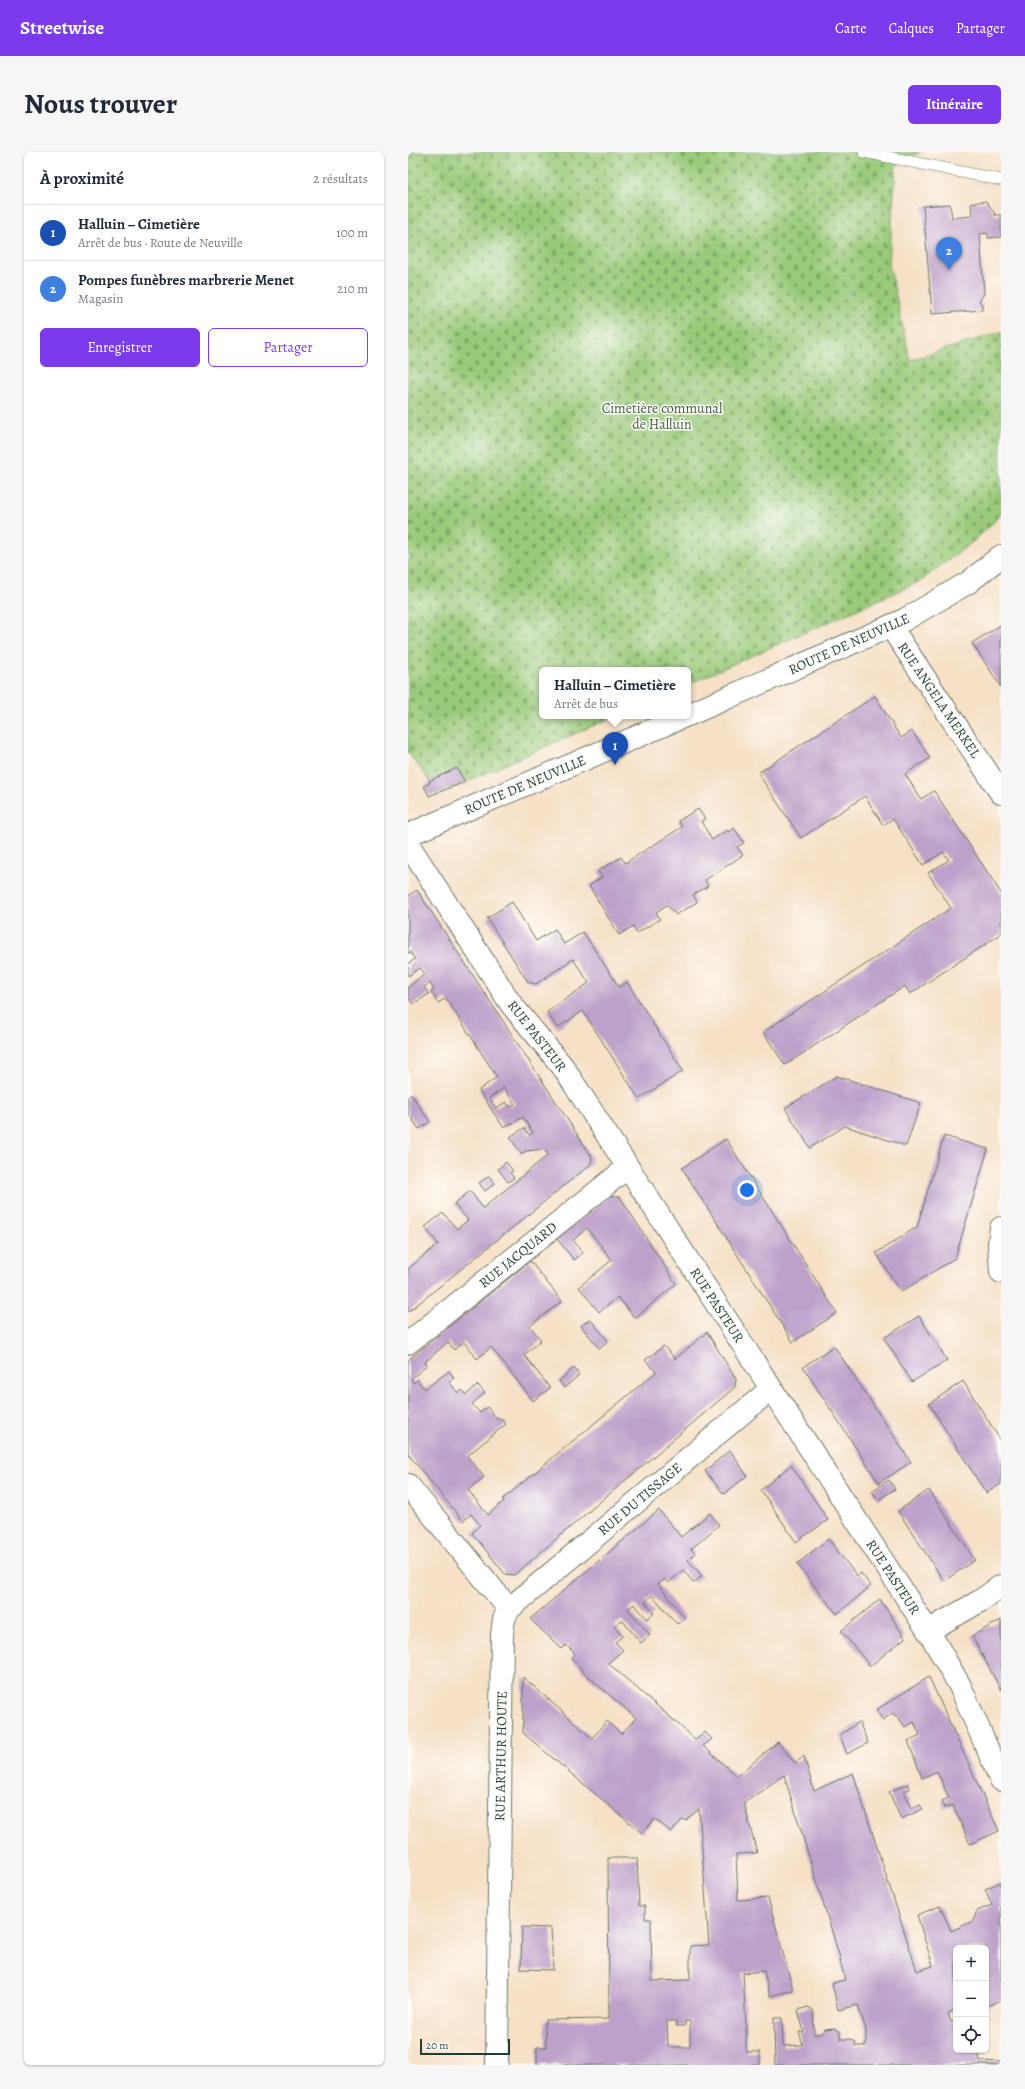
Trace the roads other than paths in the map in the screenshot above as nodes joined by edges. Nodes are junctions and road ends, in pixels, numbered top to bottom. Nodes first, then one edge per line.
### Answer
1 (864, 152) edge
2 (1001, 180) edge
3 (1001, 556) edge
4 (891, 627) junction
5 (691, 714) edge
6 (678, 719) edge
7 (1001, 793) edge
8 (408, 835) edge
9 (408, 844) edge
10 (628, 1166) junction
11 (1001, 1228) edge
12 (1001, 1272) edge
13 (408, 1343) edge
14 (771, 1389) junction
15 (408, 1485) edge
16 (1001, 1586) edge
17 (509, 1609) junction
18 (928, 1631) junction
19 (1001, 1780) edge
20 (497, 2065) edge

1 - 2 lane
3 - 4 street, ROUTE DE NEUVILLE
4 - 5 street, ROUTE DE NEUVILLE
4 - 7 street, RUE ANGELA MERKEL
6 - 8 street, ROUTE DE NEUVILLE
9 - 10 street, RUE PASTEUR
10 - 13 street, RUE JACQUARD
10 - 14 street, RUE PASTEUR
11 - 12 street
14 - 17 street, RUE DU TISSAGE
14 - 18 street, RUE PASTEUR
15 - 17 street
16 - 18 street
17 - 20 street, RUE ARTHUR HOUTE
18 - 19 street, RUE PASTEUR

